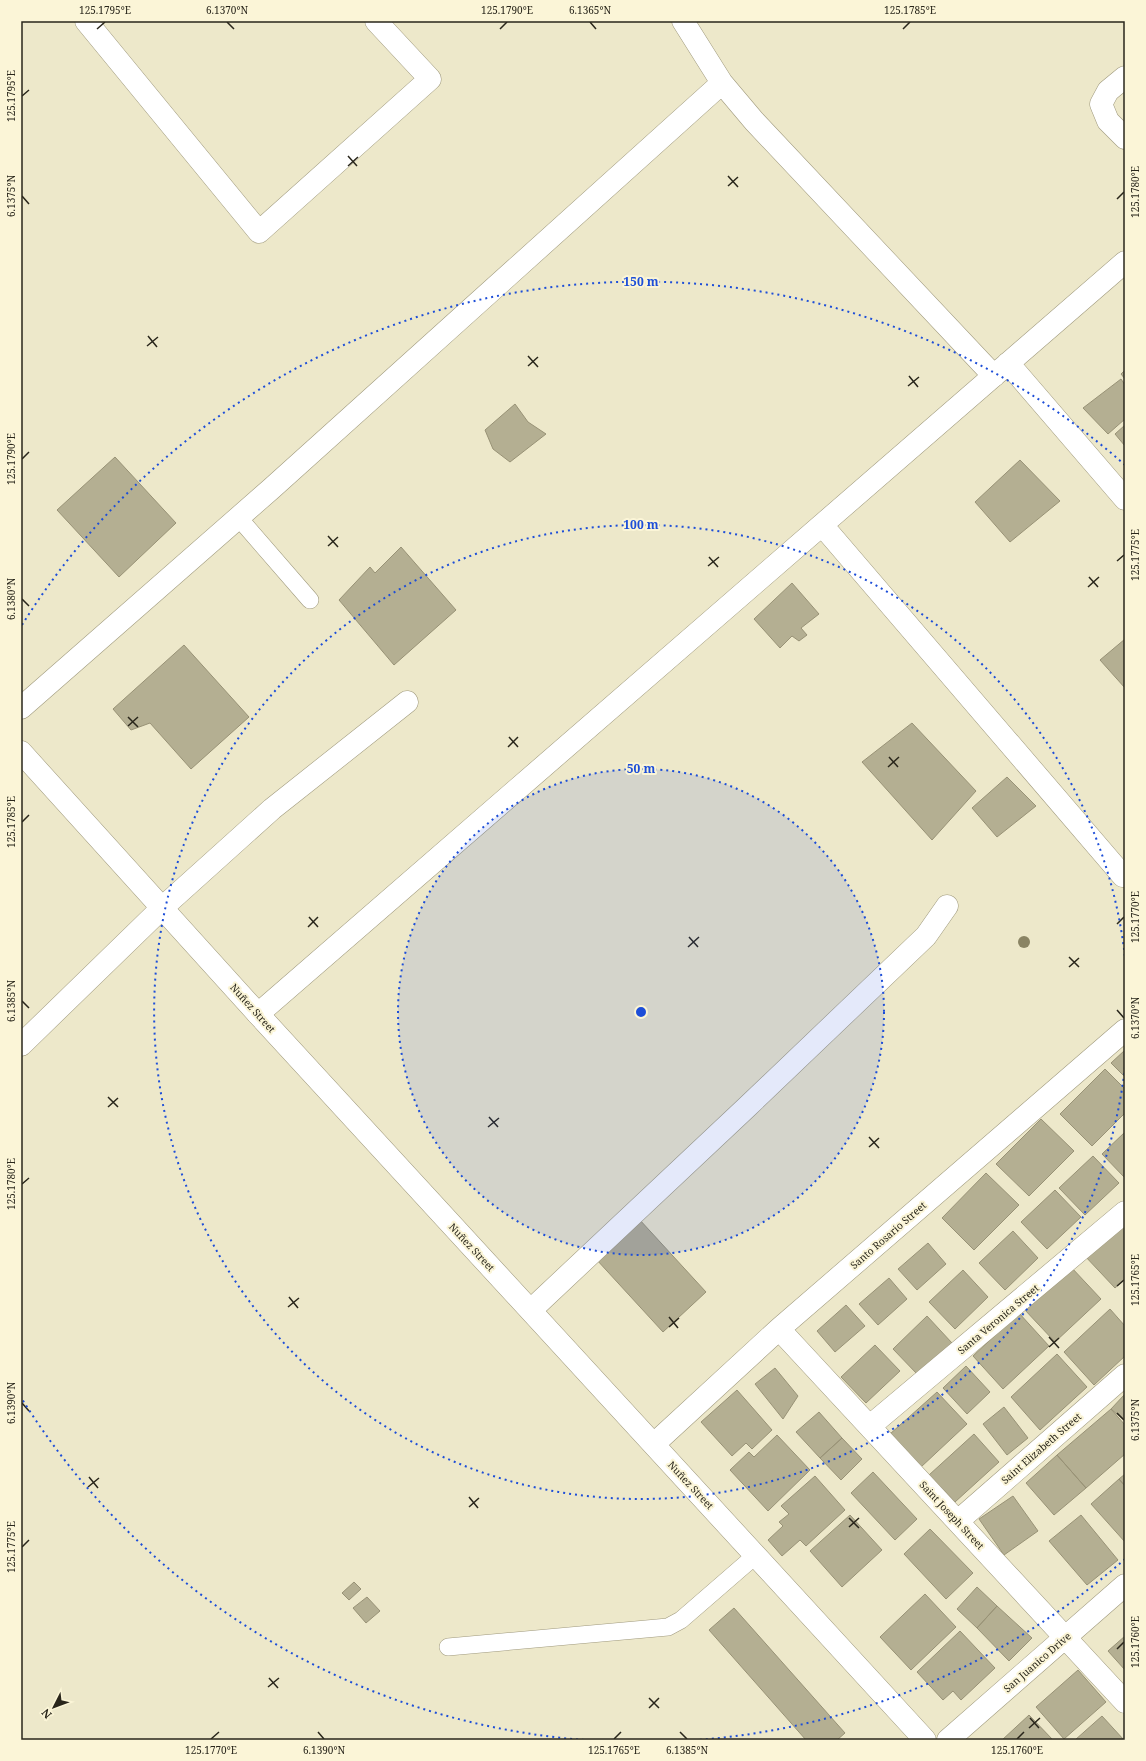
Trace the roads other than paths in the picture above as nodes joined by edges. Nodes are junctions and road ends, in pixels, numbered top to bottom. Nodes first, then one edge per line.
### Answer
1 (86, 21) edge
2 (376, 21) edge
3 (683, 21) edge
4 (1125, 77) edge
5 (722, 83) junction
6 (1125, 138) edge
7 (1125, 262) edge
8 (1001, 369) junction
9 (1125, 499) edge
10 (238, 517) junction
11 (822, 525) junction
12 (310, 600) dead end
13 (407, 702) dead end
14 (21, 708) edge
15 (21, 752) edge
16 (1123, 876) dead end
17 (947, 906) dead end
18 (162, 908) junction
19 (258, 1014) junction
20 (1125, 1030) edge
21 (21, 1045) edge
22 (1125, 1212) edge
23 (531, 1310) junction
24 (780, 1329) junction
25 (1125, 1375) edge
26 (870, 1426) junction
27 (654, 1444) junction
28 (958, 1521) junction
29 (756, 1555) junction
30 (1125, 1585) edge
31 (1065, 1637) junction
32 (448, 1647) dead end
33 (1125, 1702) edge
34 (925, 1740) edge
35 (948, 1740) edge

1 - 2 street
3 - 5 street
4 - 6 street
5 - 8 street
5 - 10 street
7 - 8 street
8 - 9 street
8 - 11 street
10 - 12 lane
10 - 14 street
11 - 16 street
11 - 19 street
13 - 18 street
15 - 18 street, Nuñez Street
17 - 23 street
18 - 19 street, Nuñez Street
18 - 21 street
19 - 23 street, Nuñez Street
20 - 24 street, Santo Rosario Street
22 - 26 street, Santa Veronica Street
23 - 27 street, Nuñez Street
24 - 26 street, Saint Joseph Street
24 - 27 street, Santo Rosario Street
25 - 28 street, Saint Elizabeth Street
26 - 28 street, Saint Joseph Street
27 - 29 street, Nuñez Street
28 - 31 street, Saint Joseph Street
29 - 32 lane
29 - 34 street, Nuñez Street
30 - 31 street, San Juanico Drive
31 - 33 street, Saint Joseph Street
31 - 35 street, San Juanico Drive

